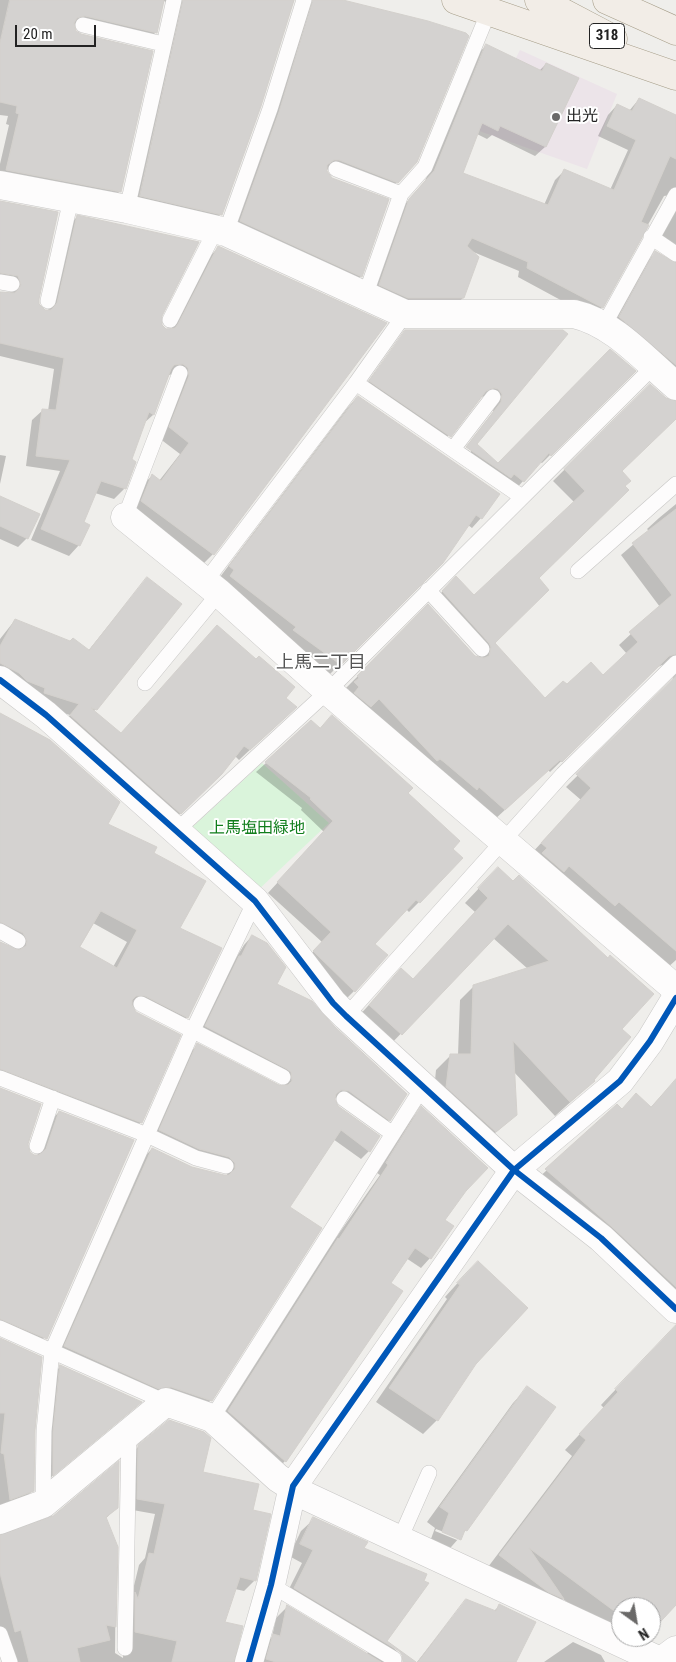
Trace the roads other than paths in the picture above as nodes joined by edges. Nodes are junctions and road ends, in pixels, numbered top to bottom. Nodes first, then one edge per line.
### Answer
1 (174, 0) edge
2 (304, 0) edge
3 (456, 0) edge
4 (539, 0) edge
5 (607, 0) edge
6 (640, 0) edge
7 (489, 11) junction
8 (83, 25) dead end
9 (676, 25) edge
10 (676, 31) edge
11 (163, 44) junction
12 (676, 74) edge
13 (336, 169) dead end
14 (0, 185) edge
15 (401, 194) junction
16 (676, 195) edge
17 (71, 199) junction
18 (127, 209) junction
19 (221, 231) junction
20 (651, 237) junction
21 (676, 254) edge
22 (364, 296) junction
23 (48, 301) dead end
24 (405, 314) junction
25 (170, 320) dead end
26 (604, 325) junction
27 (653, 367) junction
28 (180, 373) dead end
29 (356, 383) junction
30 (676, 386) edge
31 (493, 397) dead end
32 (452, 449) junction
33 (676, 484) edge
34 (522, 497) junction
35 (124, 517) joint
36 (578, 571) dead end
37 (212, 588) junction
38 (428, 590) junction
39 (482, 649) dead end
40 (676, 663) edge
41 (0, 680) edge
42 (145, 683) dead end
43 (328, 691) junction
44 (175, 832) junction
45 (502, 839) junction
46 (255, 901) junction
47 (0, 931) edge
48 (18, 941) dead end
49 (676, 989) edge
50 (676, 998) edge
51 (142, 1004) dead end
52 (346, 1016) junction
53 (194, 1030) junction
54 (283, 1077) dead end
55 (0, 1078) edge
56 (424, 1085) junction
57 (53, 1098) junction
58 (344, 1099) dead end
59 (393, 1134) junction
60 (147, 1135) junction
61 (37, 1146) dead end
62 (226, 1166) dead end
63 (514, 1170) junction
64 (676, 1309) edge
65 (0, 1328) edge
66 (52, 1351) junction
67 (166, 1402) junction
68 (212, 1418) junction
69 (129, 1433) junction
70 (429, 1473) dead end
71 (293, 1486) junction
72 (43, 1504) junction
73 (0, 1518) edge
74 (400, 1539) junction
75 (272, 1585) junction
76 (0, 1634) edge
77 (125, 1648) dead end
78 (394, 1659) dead end
79 (665, 1659) edge
80 (10, 1662) edge
81 (249, 1662) edge

1 - 11 lane
2 - 19 lane
3 - 7 main road
4 - 12 main road, 318
5 - 10 main road, 318
6 - 9 main road
7 - 12 main road
7 - 15 lane
8 - 11 lane
11 - 18 lane
13 - 15 lane
14 - 17 street
15 - 22 lane
16 - 20 lane
17 - 18 street
17 - 23 lane
18 - 19 street
19 - 22 street
19 - 25 lane
20 - 21 lane
20 - 26 lane
22 - 24 street
24 - 26 street
24 - 29 lane
26 - 27 street
27 - 30 street
27 - 34 lane
28 - 35 lane
29 - 32 lane
29 - 37 lane
31 - 32 lane
32 - 34 lane
33 - 36 lane
34 - 38 lane
35 - 37 street
37 - 42 lane
37 - 43 street
38 - 39 lane
38 - 43 lane
40 - 45 lane
41 - 44 street
43 - 44 lane
43 - 45 street
44 - 46 street
45 - 49 street
45 - 52 lane
46 - 52 street
46 - 53 lane
47 - 48 lane
50 - 63 street
51 - 53 lane
52 - 56 street
53 - 54 lane
53 - 60 lane
55 - 57 lane
56 - 59 lane
56 - 63 street
57 - 60 lane
57 - 61 lane
58 - 59 lane
59 - 68 lane
60 - 62 lane
60 - 66 lane
63 - 64 street
63 - 71 street
65 - 66 lane
66 - 67 lane
66 - 72 lane
67 - 68 street
67 - 69 street
68 - 71 street
69 - 72 street
69 - 77 lane
70 - 74 lane
71 - 74 street
71 - 75 street
72 - 73 street
74 - 79 street
75 - 78 lane
75 - 81 street
76 - 80 lane

